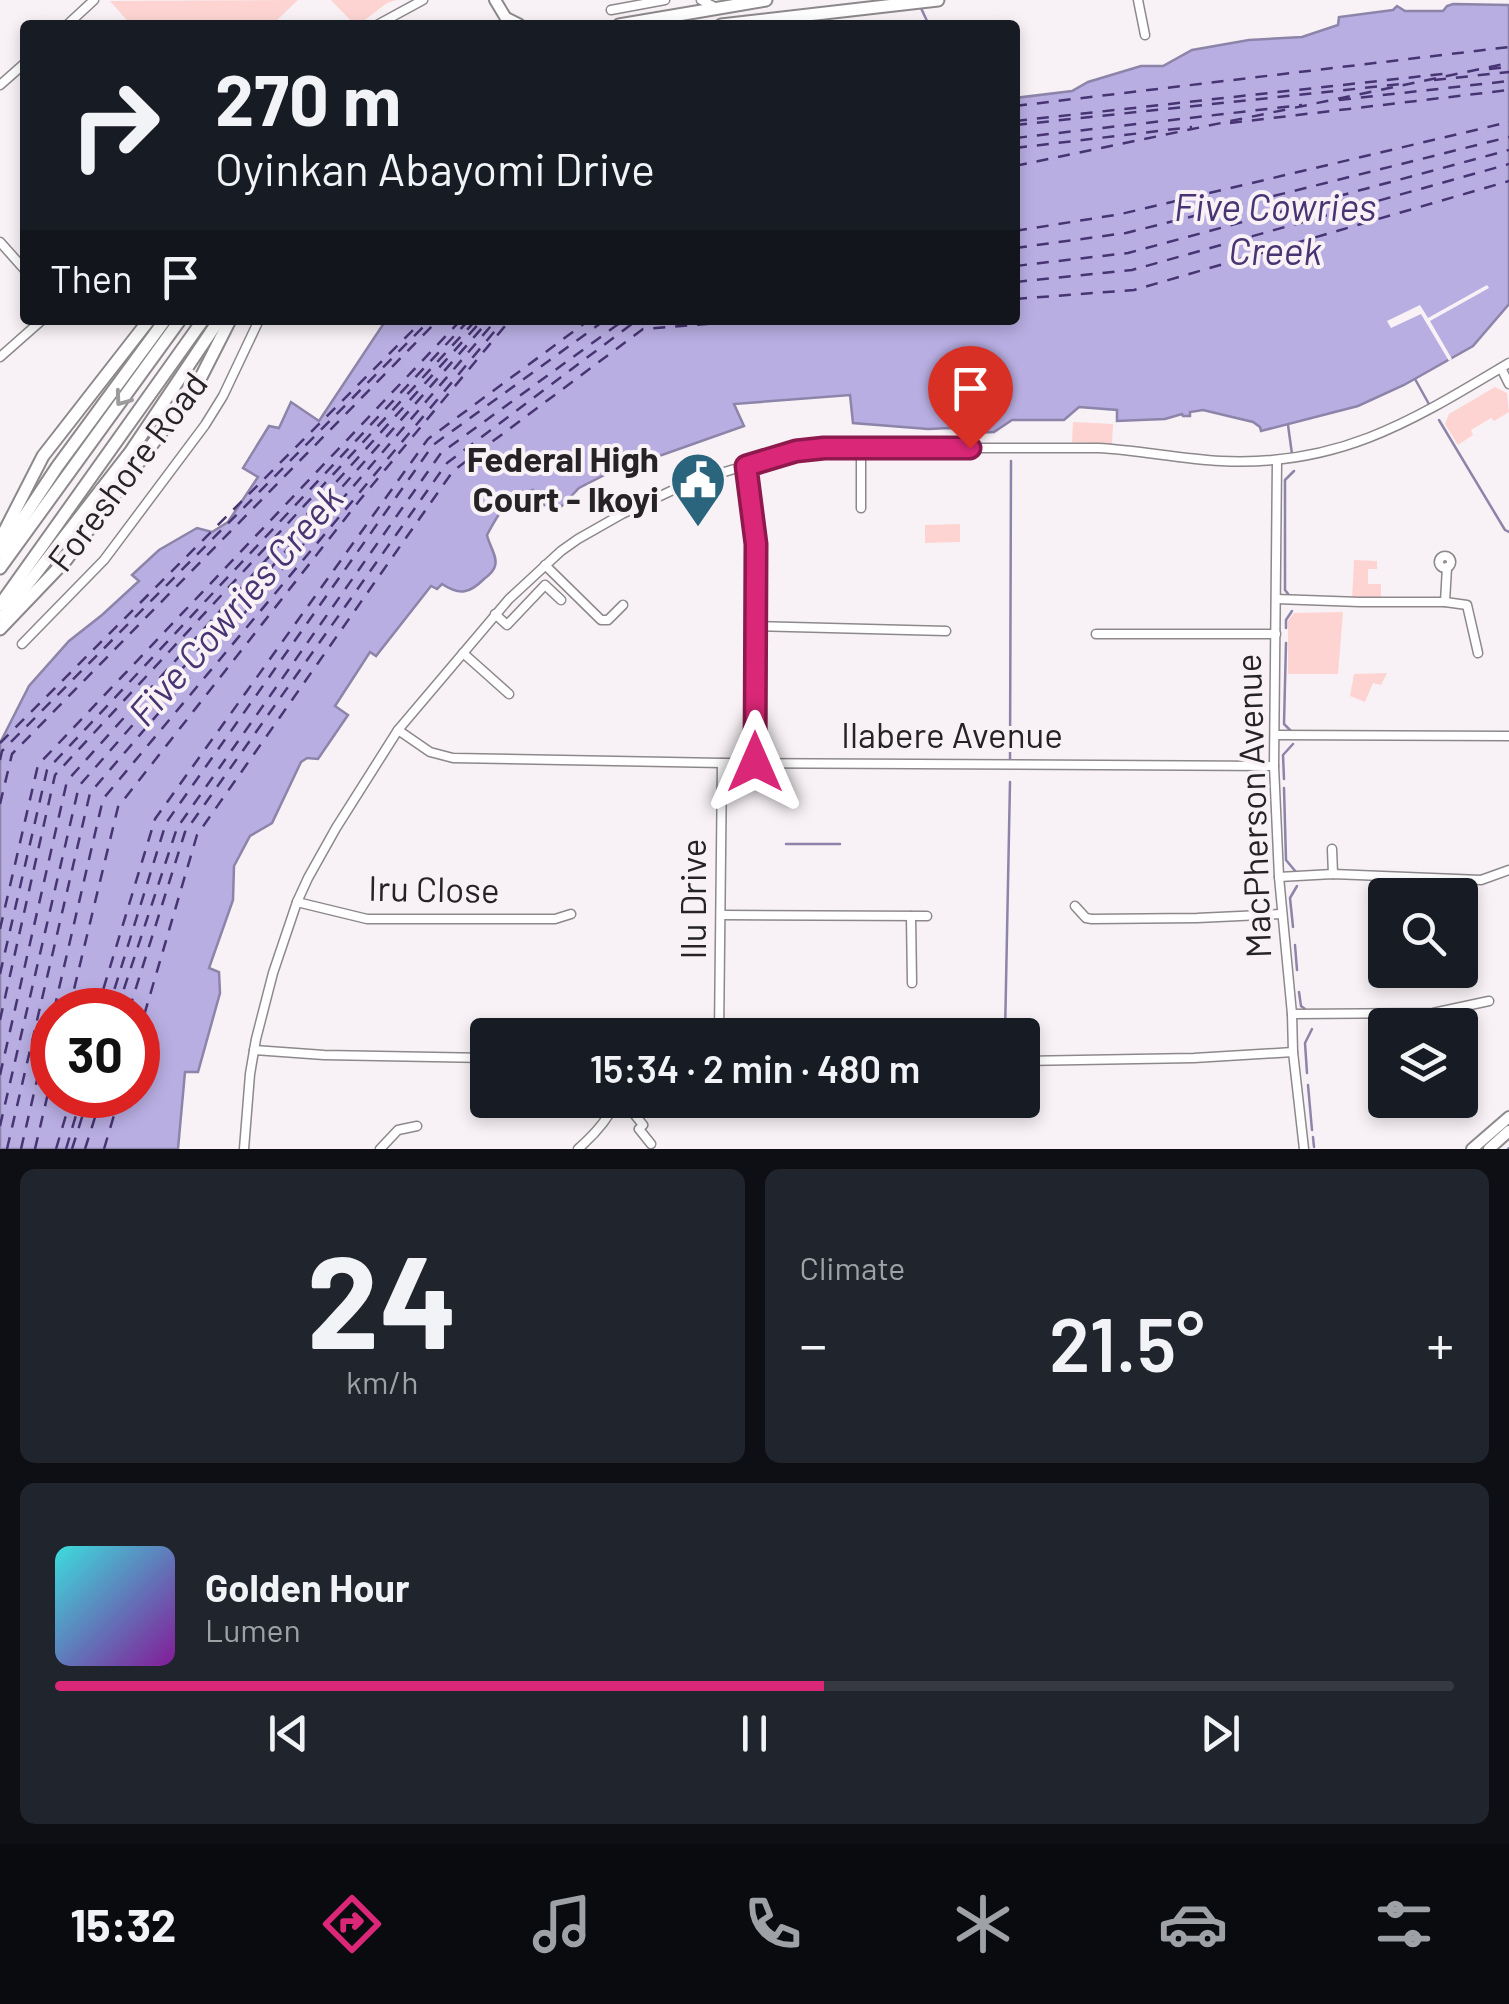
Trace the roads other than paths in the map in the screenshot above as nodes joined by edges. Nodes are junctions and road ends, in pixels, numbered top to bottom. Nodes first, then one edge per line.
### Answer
1 (94, 0) edge
2 (422, 0) edge
3 (665, 0) edge
4 (701, 0) edge
5 (762, 0) edge
6 (929, 0) edge
7 (938, 0) edge
8 (1138, 0) edge
9 (714, 8) junction
10 (611, 10) dead end
11 (72, 20) edge
12 (386, 20) edge
13 (647, 20) edge
14 (762, 20) edge
15 (1145, 35) dead end
16 (20, 67) edge
17 (0, 85) edge
18 (0, 242) edge
19 (20, 264) edge
20 (36, 325) edge
21 (144, 325) edge
22 (161, 325) edge
23 (176, 325) edge
24 (199, 325) edge
25 (216, 325) edge
26 (227, 325) edge
27 (257, 325) edge
28 (0, 357) edge
29 (1505, 366) edge
30 (1509, 384) edge
31 (861, 448) junction
32 (1277, 460) junction
33 (746, 466) junction
34 (861, 508) dead end
35 (0, 540) edge
36 (20, 540) junction
37 (39, 550) junction
38 (0, 553) edge
39 (545, 564) junction
40 (1447, 567) dead end
41 (0, 568) edge
42 (1276, 598) junction
43 (561, 600) dead end
44 (1445, 602) junction
45 (0, 605) edge
46 (623, 605) dead end
47 (495, 614) junction
48 (0, 620) edge
49 (755, 626) junction
50 (0, 629) edge
51 (946, 631) dead end
52 (1096, 634) dead end
53 (1276, 634) junction
54 (22, 644) dead end
55 (464, 653) junction
56 (1478, 653) dead end
57 (510, 694) dead end
58 (398, 730) junction
59 (1275, 735) junction
60 (1509, 736) edge
61 (755, 762) junction
62 (722, 763) junction
63 (1274, 766) junction
64 (1332, 849) dead end
65 (1509, 870) edge
66 (1333, 874) junction
67 (1278, 878) junction
68 (1412, 878) edge
69 (1478, 880) edge
70 (298, 902) junction
71 (1075, 906) dead end
72 (571, 914) dead end
73 (722, 914) junction
74 (1282, 914) junction
75 (911, 916) junction
76 (926, 916) dead end
77 (912, 983) dead end
78 (1488, 1001) dead end
79 (1292, 1014) junction
80 (719, 1018) edge
81 (254, 1050) junction
82 (1293, 1052) junction
83 (470, 1058) edge
84 (1040, 1061) edge
85 (1509, 1117) edge
86 (608, 1118) edge
87 (637, 1118) edge
88 (417, 1126) dead end
89 (1509, 1131) edge
90 (651, 1144) dead end
91 (244, 1149) edge
92 (380, 1149) edge
93 (578, 1149) edge
94 (1304, 1149) edge
95 (1472, 1149) edge
96 (1489, 1149) edge

1 - 11 street
2 - 12 street
3 - 10 street
4 - 9 street
5 - 9 highway
6 - 7 highway
6 - 14 highway
8 - 15 street
9 - 13 highway
16 - 17 street
18 - 19 street
20 - 28 street
21 - 35 highway
22 - 38 highway
23 -> 36 highway
24 - 37 highway
25 - 48 highway
26 - 50 highway
27 - 54 street, Foreshore Road
29 - 30 street
29 - 32 street
31 - 32 street
31 - 33 street
31 - 34 street
32 - 42 street, MacPherson Avenue
33 - 39 street
33 - 49 street
36 - 37 highway
36 - 41 highway
37 - 45 highway
39 - 46 street
39 - 47 street
40 - 44 street
42 - 44 street
42 - 53 street, MacPherson Avenue
43 - 47 street
44 - 56 street
47 - 55 street
49 - 51 street
49 - 61 street
52 - 53 street
53 - 59 street, MacPherson Avenue
55 - 57 street
55 - 58 street
58 - 62 street, Ilabere Avenue
58 - 70 street
59 - 60 street
59 - 63 street, MacPherson Avenue
61 - 62 street, Ilabere Avenue
61 - 63 street, Ilabere Avenue
62 - 73 street, Ilu Drive
63 - 67 street, MacPherson Avenue
64 - 66 street
65 - 69 street
66 - 67 street
66 - 68 street
67 - 74 street, MacPherson Avenue
70 - 72 street, Iru Close
70 - 81 street
71 - 74 street
73 - 75 street
73 - 80 street, Ilu Drive
74 - 79 street, MacPherson Avenue
75 - 76 street
75 - 77 street
78 - 79 street
79 - 82 street, MacPherson Avenue
81 - 83 street
81 - 91 street
82 - 84 street
82 - 94 street, MacPherson Avenue
85 - 95 main road
86 - 93 street
87 - 90 street
88 - 92 street
89 - 96 main road

